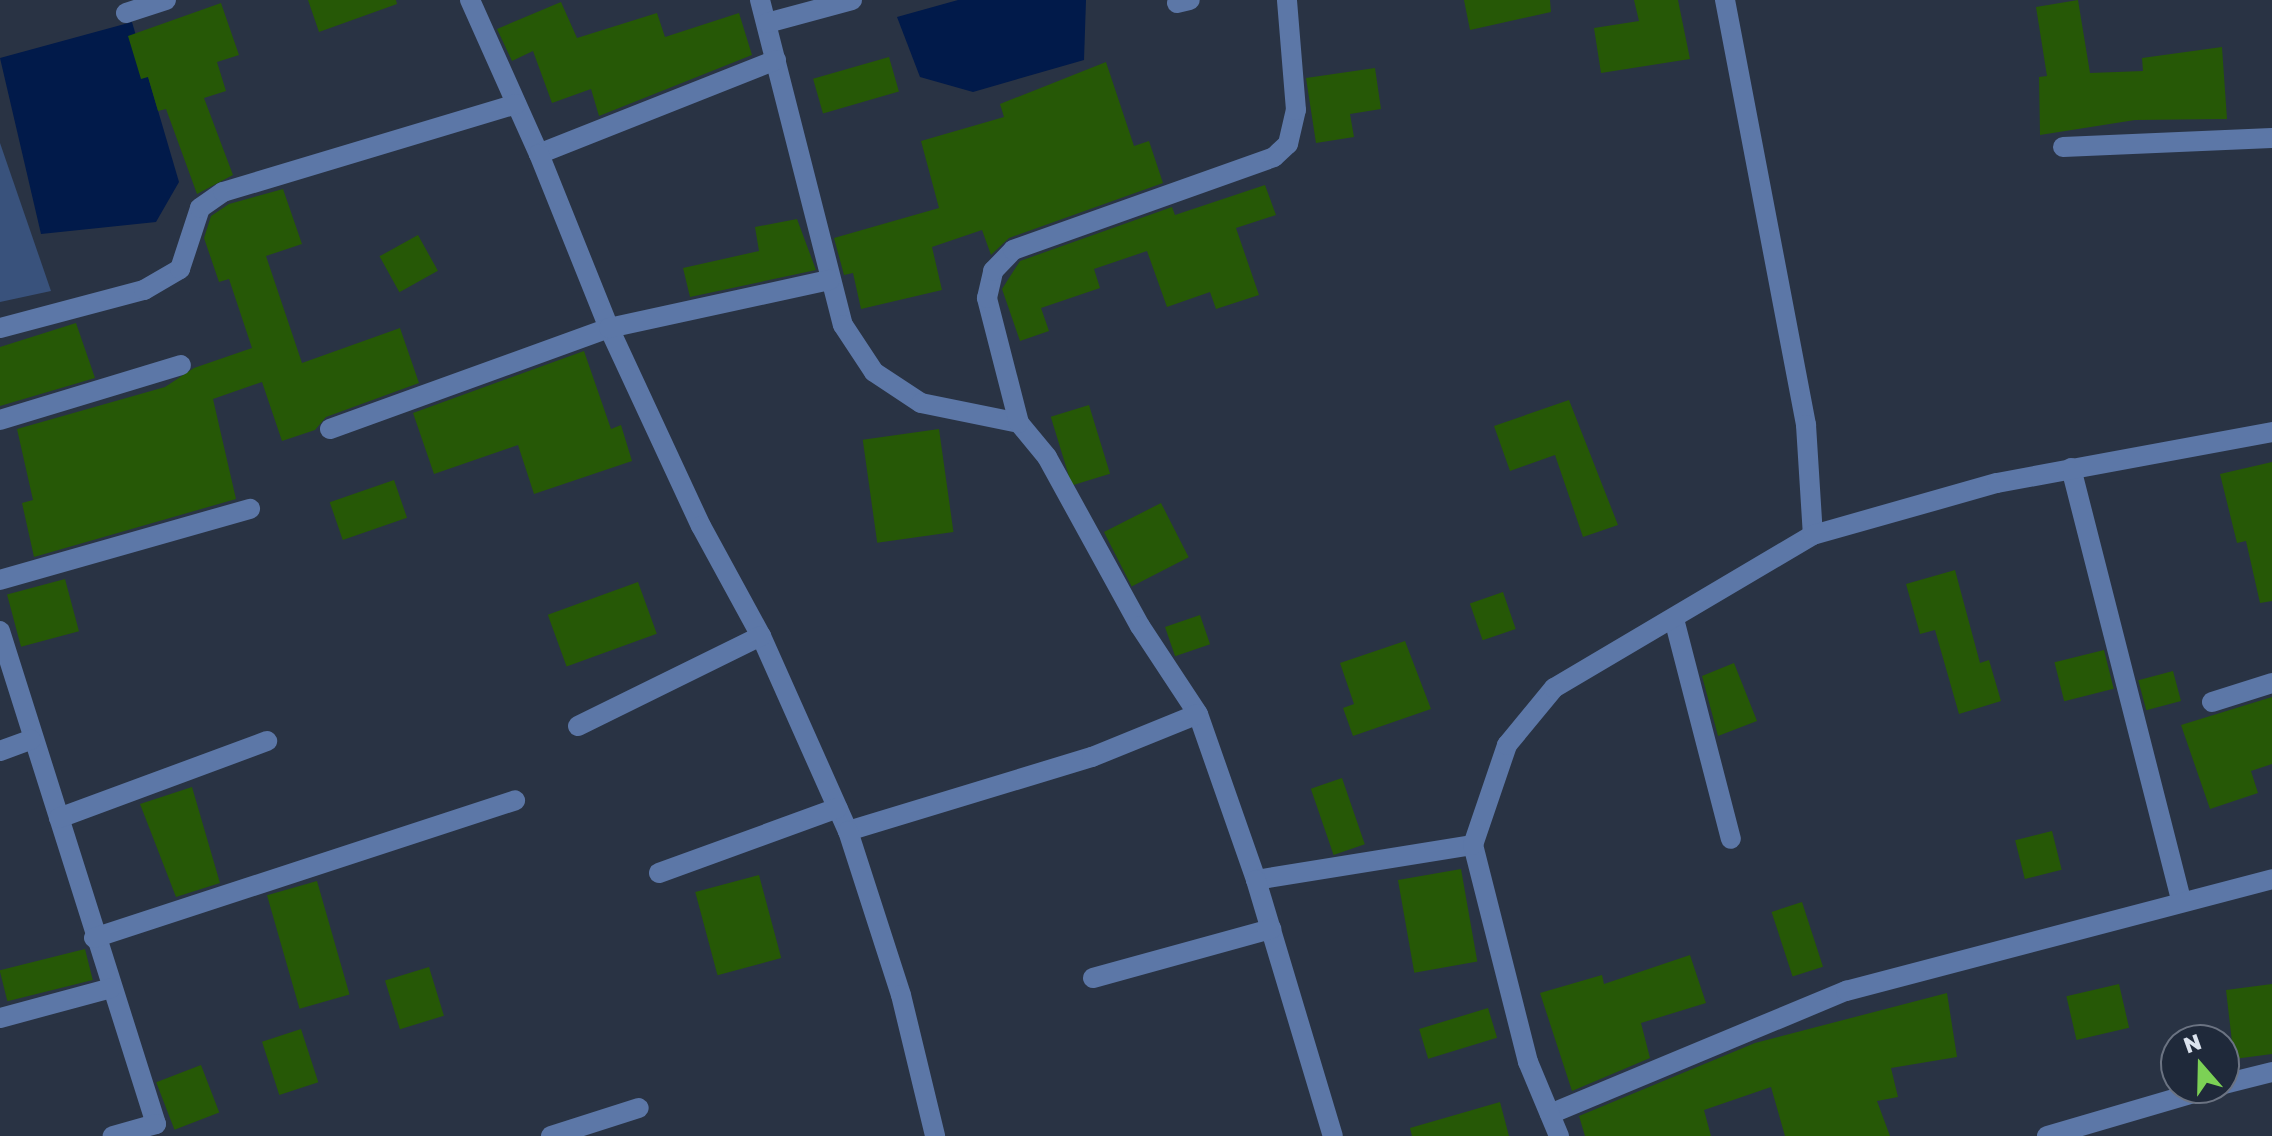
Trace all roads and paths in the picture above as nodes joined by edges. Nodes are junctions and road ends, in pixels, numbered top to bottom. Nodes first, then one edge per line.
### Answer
1 (166, 0) edge
2 (470, 0) edge
3 (760, 0) edge
4 (852, 0) edge
5 (1287, 0) edge
6 (1725, 0) edge
7 (126, 13) dead end
8 (767, 23) junction
9 (776, 60) junction
10 (516, 104) junction
11 (2272, 138) edge
12 (2063, 147) dead end
13 (539, 154) junction
14 (830, 280) junction
15 (0, 328) edge
16 (609, 328) junction
17 (181, 365) dead end
18 (0, 420) edge
19 (1019, 423) junction
20 (330, 429) dead end
21 (2272, 432) edge
22 (2071, 468) junction
23 (250, 509) dead end
24 (1813, 535) junction
25 (0, 580) edge
26 (1674, 619) junction
27 (0, 631) edge
28 (761, 636) junction
29 (2272, 683) edge
30 (2212, 702) dead end
31 (1198, 714) junction
32 (578, 726) dead end
33 (31, 740) junction
34 (267, 741) dead end
35 (0, 751) edge
36 (515, 800) dead end
37 (838, 808) junction
38 (59, 818) junction
39 (848, 831) junction
40 (1731, 839) dead end
41 (1473, 845) junction
42 (659, 873) dead end
43 (2272, 879) edge
44 (1256, 880) junction
45 (2181, 901) junction
46 (1271, 929) junction
47 (94, 938) junction
48 (1093, 978) dead end
49 (111, 988) junction
50 (0, 1018) edge
51 (2272, 1072) edge
52 (2240, 1080) edge
53 (2160, 1103) edge
54 (639, 1108) dead end
55 (1550, 1114) junction
56 (157, 1130) edge
57 (113, 1136) edge
58 (551, 1136) edge
59 (935, 1136) edge
60 (1333, 1136) edge
61 (1559, 1136) edge
62 (2047, 1136) edge

1 - 7 street
2 - 10 street
3 - 8 street
4 - 8 street
5 - 19 street
6 - 24 street
8 - 9 street
9 - 13 street
9 - 14 street
10 - 13 street
10 - 15 street
11 - 12 street
13 - 16 street
14 - 16 street
14 - 19 street
16 - 20 street
16 - 28 street
17 - 18 street
19 - 31 street
21 - 22 street
22 - 24 street
22 - 45 street
23 - 25 street
24 - 26 street
26 - 40 street
26 - 41 street
27 - 33 street
28 - 32 street
28 - 37 street
29 - 30 street
31 - 39 street
31 - 44 street
33 - 35 street
33 - 38 street
34 - 38 street
36 - 47 street
37 - 39 street
37 - 42 street
38 - 47 street
39 - 59 street
41 - 44 street
41 - 55 street
43 - 45 street
44 - 46 street
45 - 55 street
46 - 48 street
46 - 60 street
47 - 49 street
49 - 50 street
49 - 56 street
51 - 52 street
53 - 62 street
54 - 58 street
55 - 61 street
56 - 57 street

